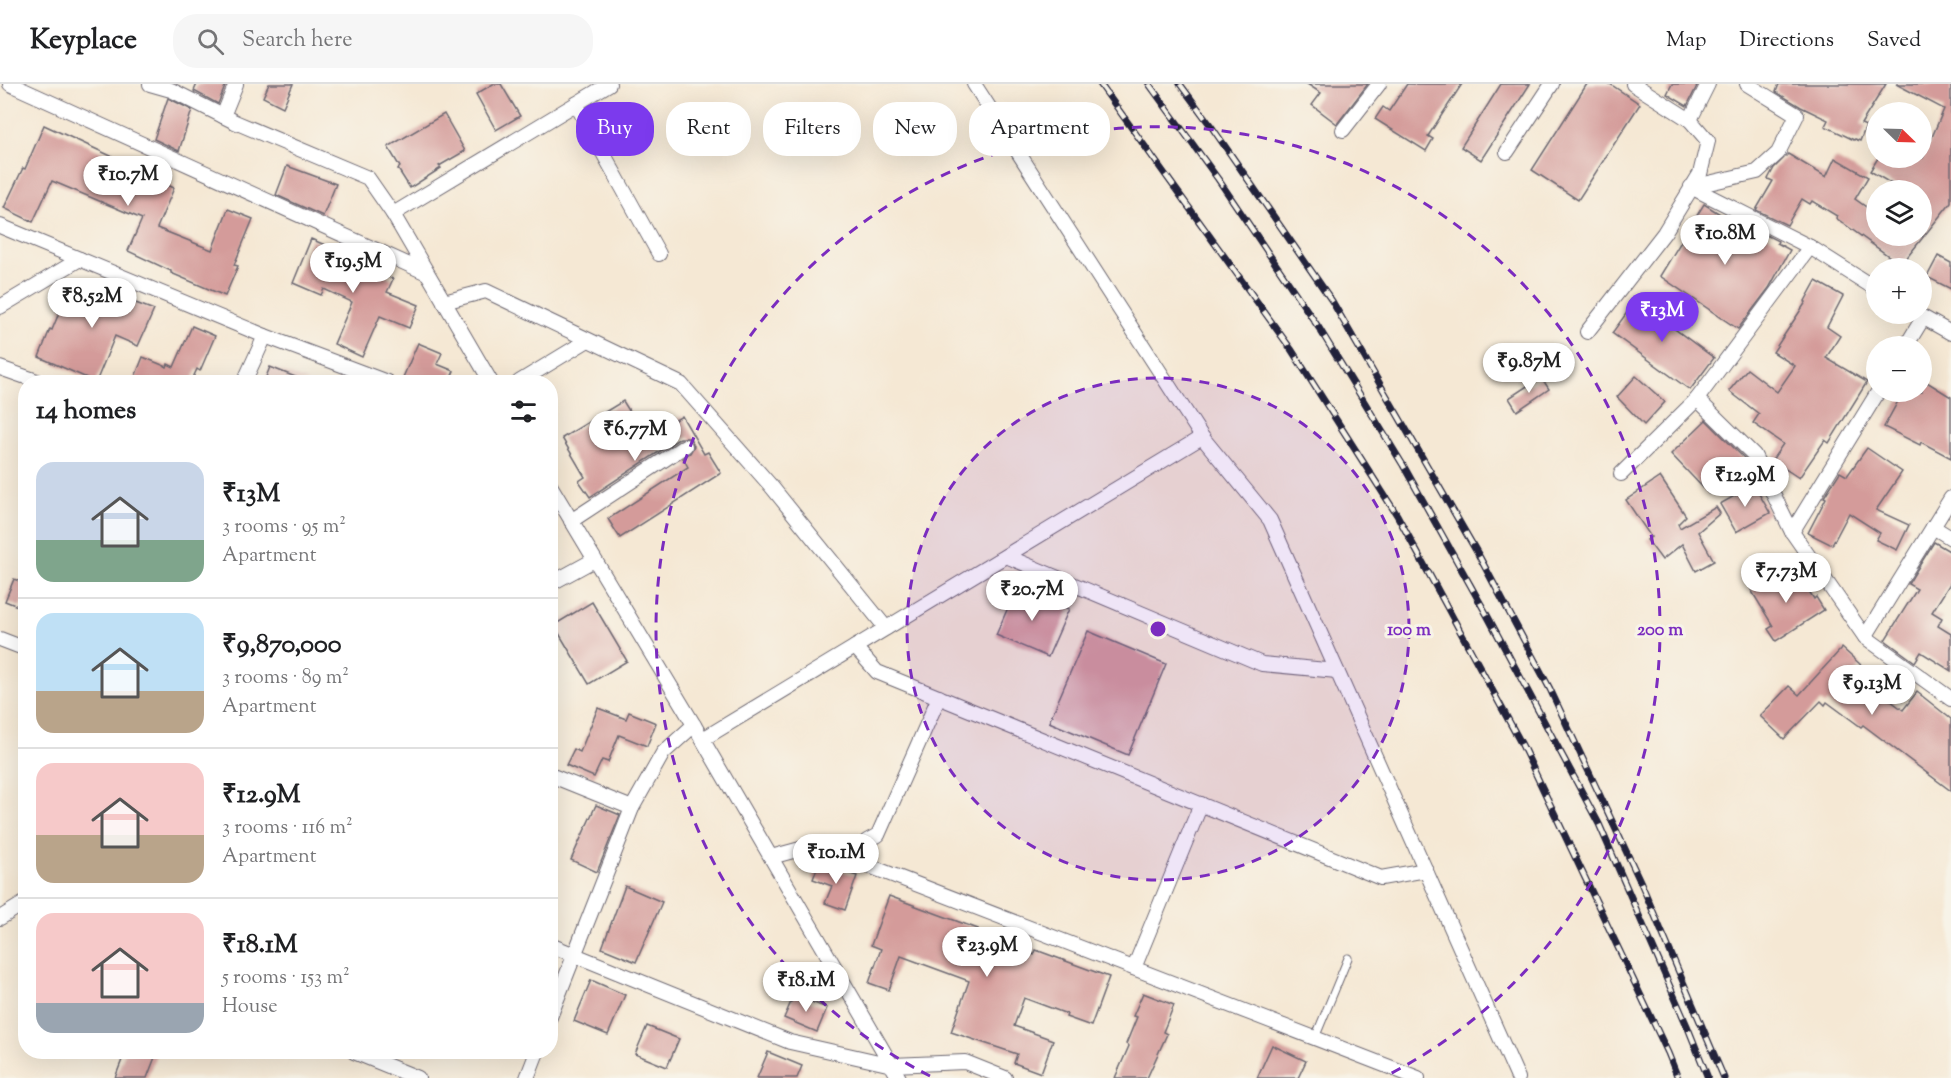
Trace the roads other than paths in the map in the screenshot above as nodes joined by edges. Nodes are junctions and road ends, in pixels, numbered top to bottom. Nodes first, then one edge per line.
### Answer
1 (10, 84) edge
2 (150, 84) edge
3 (236, 84) edge
4 (609, 84) edge
5 (974, 84) edge
6 (1378, 84) edge
7 (1552, 84) edge
8 (1633, 84) edge
9 (1708, 84) edge
10 (1748, 84) edge
11 (579, 102) edge
12 (576, 104) edge
13 (223, 116) junction
14 (1690, 120) junction
15 (1343, 130) dead end
16 (1507, 152) dead end
17 (605, 156) edge
18 (1692, 187) junction
19 (393, 214) junction
20 (0, 226) edge
21 (1810, 247) junction
22 (659, 254) dead end
23 (80, 259) junction
24 (427, 273) junction
25 (1866, 283) edge
26 (444, 302) junction
27 (0, 308) edge
28 (1932, 323) edge
29 (1587, 332) dead end
30 (1951, 333) edge
31 (265, 336) junction
32 (588, 340) junction
33 (0, 368) edge
34 (20, 375) edge
35 (247, 375) edge
36 (368, 375) edge
37 (487, 375) edge
38 (530, 375) edge
39 (1697, 399) junction
40 (1872, 402) edge
41 (1202, 437) junction
42 (685, 446) dead end
43 (1621, 474) dead end
44 (558, 498) edge
45 (1951, 498) edge
46 (572, 521) junction
47 (1933, 527) junction
48 (1792, 532) junction
49 (1951, 538) edge
50 (1006, 556) junction
51 (594, 560) junction
52 (558, 580) edge
53 (886, 628) junction
54 (1865, 637) junction
55 (0, 639) edge
56 (18, 646) edge
57 (855, 647) junction
58 (1337, 671) junction
59 (939, 697) junction
60 (1951, 699) edge
61 (694, 725) junction
62 (703, 739) junction
63 (558, 778) edge
64 (1201, 804) junction
65 (632, 808) junction
66 (771, 857) junction
67 (859, 862) junction
68 (1426, 870) junction
69 (18, 907) edge
70 (0, 918) edge
71 (558, 948) edge
72 (575, 954) junction
73 (1348, 958) dead end
74 (1134, 968) junction
75 (558, 997) edge
76 (1315, 1038) junction
77 (371, 1059) edge
78 (534, 1059) edge
79 (892, 1065) junction
80 (418, 1078) edge
81 (526, 1078) edge
82 (899, 1078) edge
83 (1005, 1078) edge
84 (1418, 1078) edge
85 (1518, 1078) edge

1 - 24 street
2 - 13 street
3 - 13 street
4 - 11 street
5 - 41 street
6 - 15 street
7 - 16 street
8 - 14 street
9 - 14 street
10 - 18 street
12 - 19 street
13 - 19 street
14 - 18 street
17 - 22 street
18 - 21 street
18 - 29 street
19 - 24 street
20 - 23 street
21 - 25 street
21 - 39 street
23 - 27 street
23 - 31 street
24 - 26 street
26 - 32 street
26 - 37 street
28 - 30 street
31 - 35 street
31 - 36 street
32 - 38 street
32 - 53 street
33 - 34 street
39 - 43 street
39 - 48 street
40 - 48 street
41 - 50 street
41 - 58 street
42 - 46 street
44 - 46 street
45 - 47 street
46 - 51 street
47 - 49 street
47 - 54 street
48 - 54 street
50 - 53 street
50 - 58 street
51 - 52 street
51 - 61 street
53 - 57 street
54 - 60 street
55 - 56 street
57 - 59 street
57 - 62 street
58 - 68 street
59 - 64 street
59 - 67 street
61 - 62 street
61 - 65 street
62 - 66 street
63 - 65 street
64 - 68 street
64 - 74 street
65 - 72 street
66 - 67 street
66 - 79 street
67 - 74 street
68 - 85 street
69 - 70 street
71 - 72 street
72 - 75 street
72 - 79 street
73 - 76 lane
74 - 76 street
76 - 84 street
77 - 80 street
78 - 81 street
79 - 82 street
79 - 83 street

